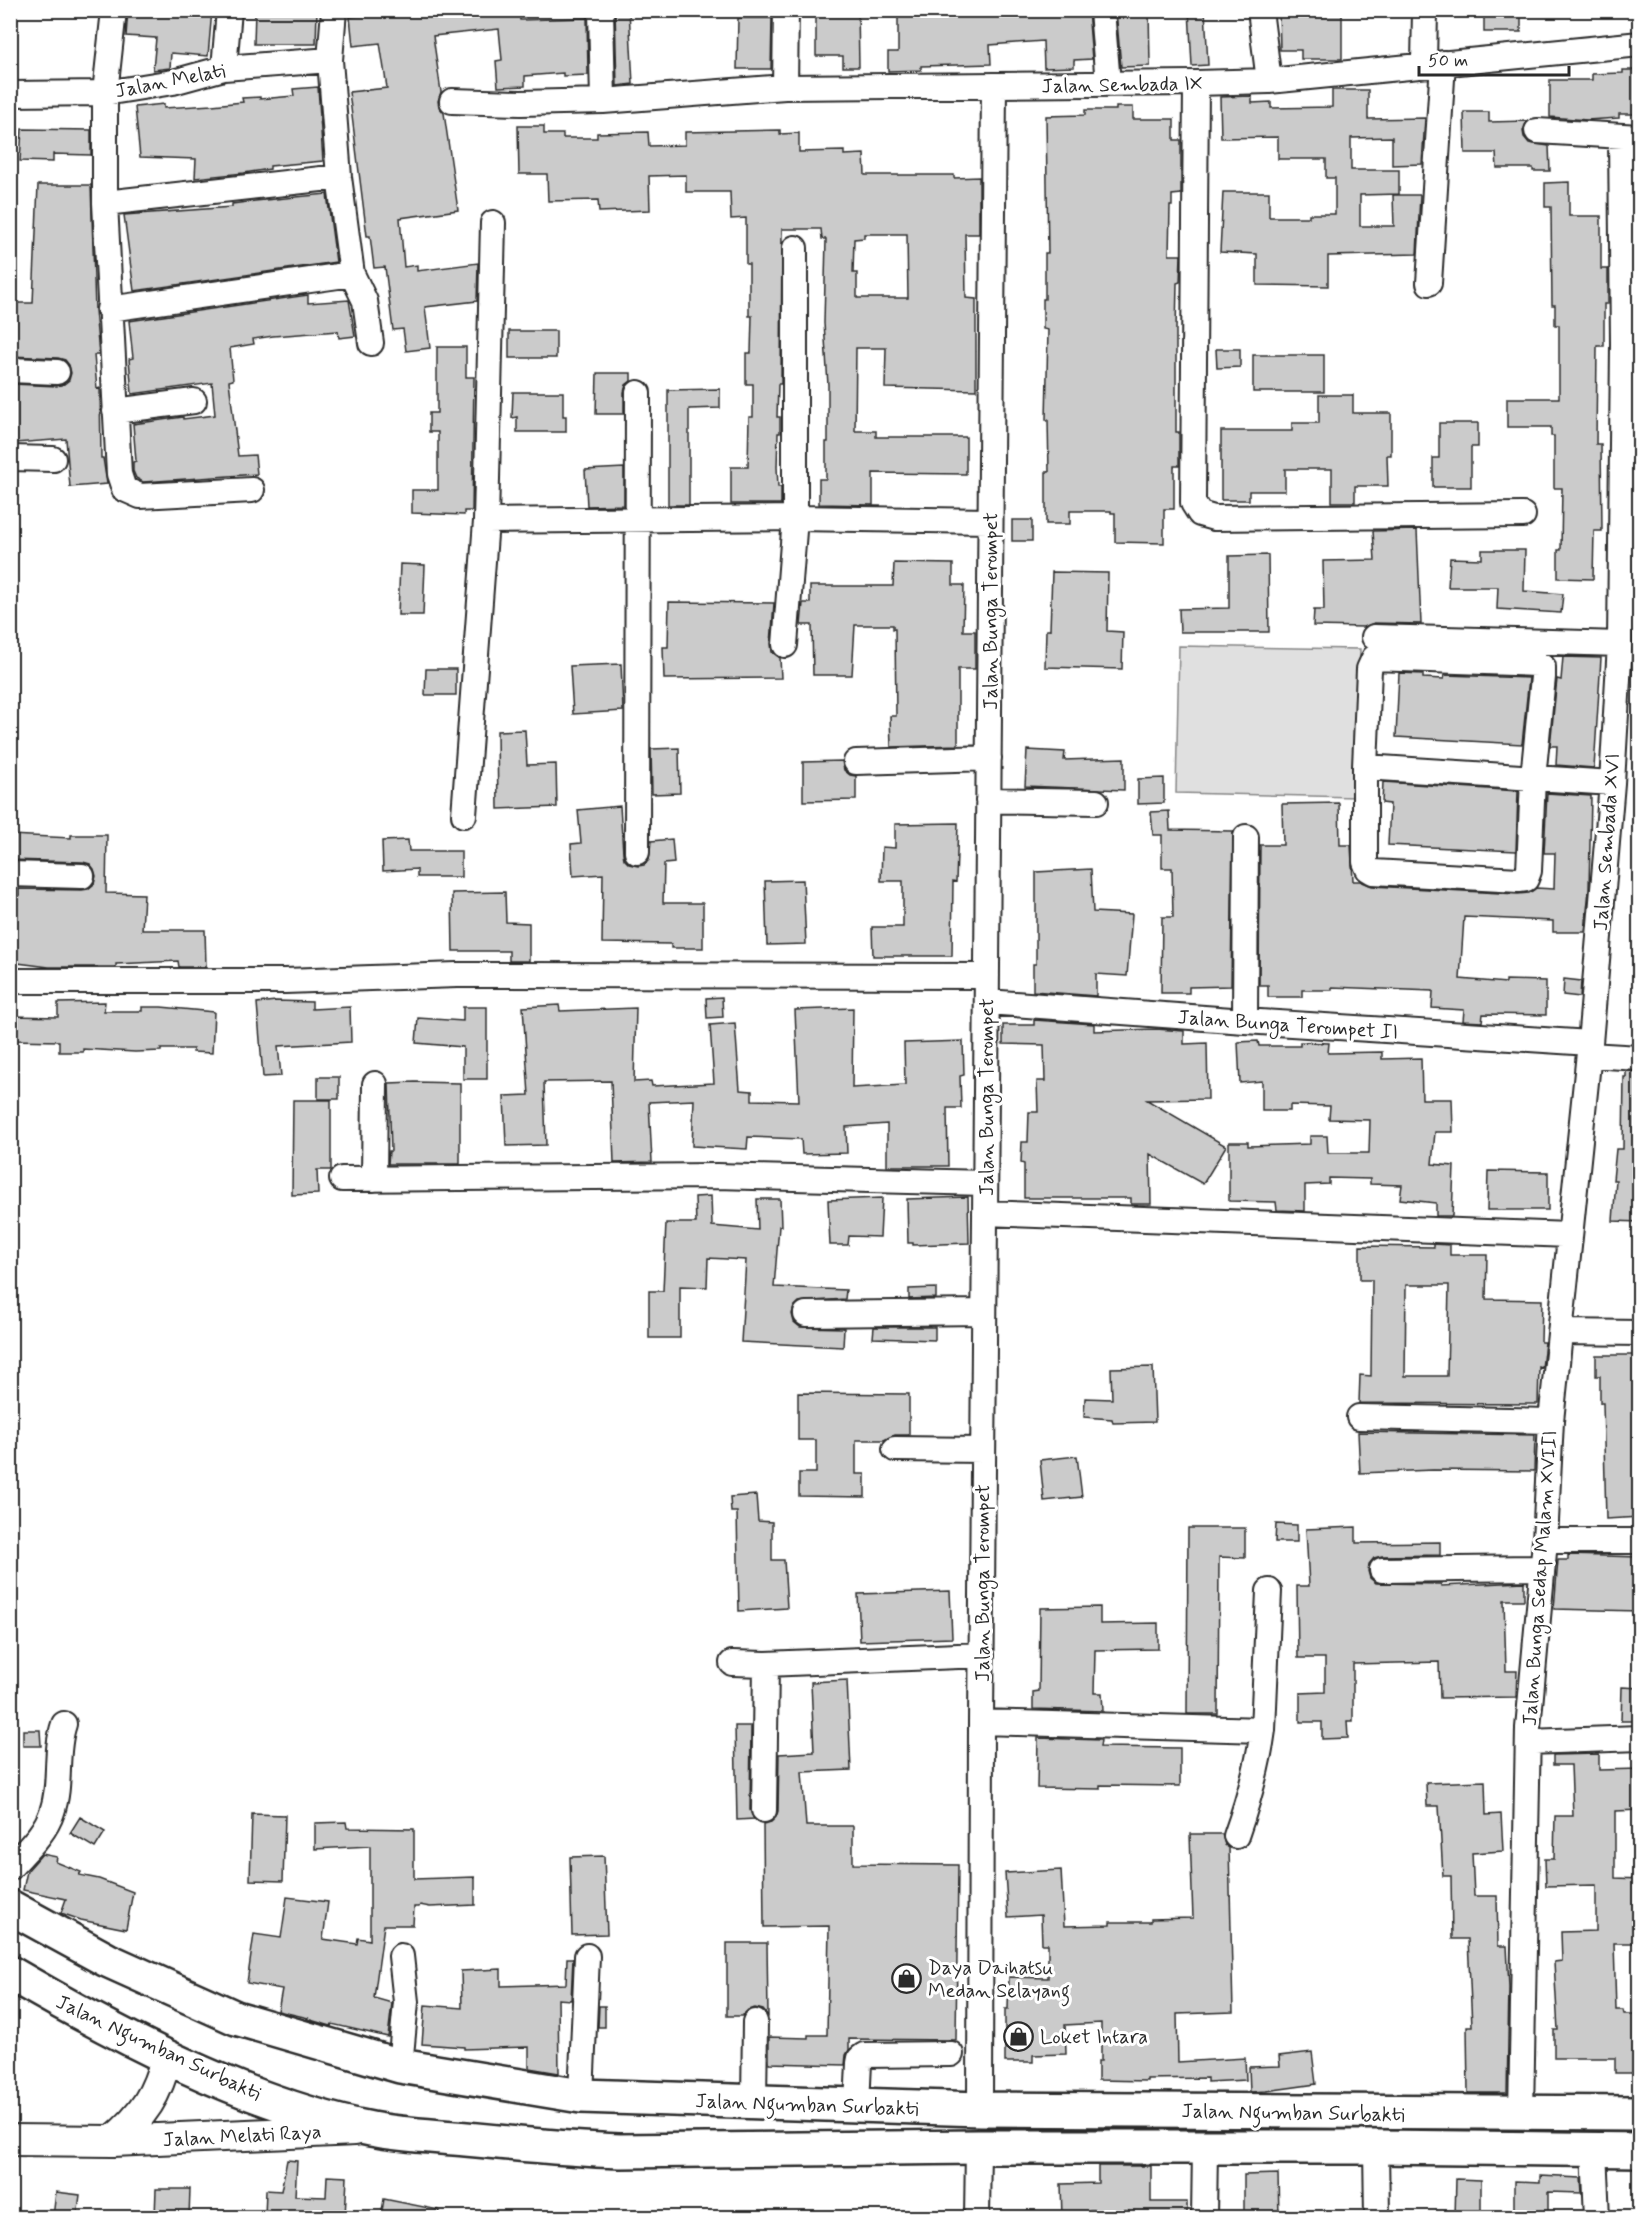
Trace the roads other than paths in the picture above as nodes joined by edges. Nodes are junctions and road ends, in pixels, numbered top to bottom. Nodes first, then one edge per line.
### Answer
1 (114, 10) edge
2 (230, 10) edge
3 (334, 10) edge
4 (601, 10) edge
5 (786, 10) edge
6 (1102, 10) edge
7 (1260, 10) edge
8 (1425, 10) edge
9 (1640, 44) edge
10 (330, 60) junction
11 (1433, 64) junction
12 (224, 68) junction
13 (1269, 81) junction
14 (1197, 83) junction
15 (1108, 84) junction
16 (994, 85) junction
17 (785, 87) junction
18 (105, 93) junction
19 (10, 94) edge
20 (452, 101) dead end
21 (603, 101) junction
22 (1536, 131) dead end
23 (1630, 137) edge
24 (339, 177) junction
25 (105, 203) junction
26 (493, 223) dead end
27 (795, 248) dead end
28 (352, 274) junction
29 (1429, 283) dead end
30 (109, 309) junction
31 (371, 343) dead end
32 (10, 370) edge
33 (57, 372) dead end
34 (638, 393) dead end
35 (194, 401) dead end
36 (115, 411) junction
37 (10, 458) edge
38 (53, 459) dead end
39 (252, 490) dead end
40 (1523, 515) dead end
41 (795, 518) junction
42 (639, 519) junction
43 (486, 521) junction
44 (990, 521) junction
45 (1374, 637) dead end
46 (1620, 644) junction
47 (785, 645) dead end
48 (989, 758) junction
49 (856, 762) dead end
50 (1365, 767) junction
51 (1533, 778) junction
52 (1612, 783) junction
53 (988, 800) junction
54 (1096, 802) dead end
55 (464, 815) dead end
56 (1246, 837) dead end
57 (637, 852) dead end
58 (10, 874) edge
59 (82, 876) dead end
60 (987, 976) junction
61 (10, 981) edge
62 (987, 1002) junction
63 (1245, 1021) junction
64 (1589, 1049) junction
65 (1640, 1058) edge
66 (375, 1084) dead end
67 (342, 1179) dead end
68 (374, 1179) junction
69 (986, 1183) junction
70 (985, 1213) junction
71 (1569, 1235) junction
72 (984, 1312) junction
73 (806, 1314) dead end
74 (1561, 1332) junction
75 (1640, 1333) edge
76 (1359, 1417) dead end
77 (1551, 1421) junction
78 (895, 1449) dead end
79 (983, 1450) junction
80 (1545, 1541) junction
81 (1640, 1541) edge
82 (1542, 1568) junction
83 (1382, 1570) dead end
84 (1269, 1591) dead end
85 (982, 1655) junction
86 (732, 1663) dead end
87 (766, 1664) junction
88 (981, 1722) junction
89 (64, 1724) dead end
90 (1263, 1730) junction
91 (1640, 1738) edge
92 (1528, 1742) junction
93 (764, 1810) dead end
94 (1236, 1836) dead end
95 (10, 1868) edge
96 (10, 1907) edge
97 (401, 1956) dead end
98 (587, 1956) dead end
99 (10, 1973) edge
100 (755, 2022) dead end
101 (951, 2054) dead end
102 (167, 2056) junction
103 (400, 2066) junction
104 (581, 2096) junction
105 (754, 2102) junction
106 (857, 2105) junction
107 (980, 2109) junction
108 (1640, 2113) edge
109 (1521, 2114) junction
110 (371, 2129) junction
111 (10, 2140) edge
112 (113, 2141) junction
113 (978, 2147) junction
114 (1376, 2147) junction
115 (1205, 2148) junction
116 (1594, 2150) junction
117 (1640, 2150) edge
118 (977, 2217) edge
119 (1204, 2217) edge
120 (1377, 2217) edge
121 (1598, 2217) edge

1 - 18 street
2 - 12 street
3 - 10 street
4 - 21 street
5 - 17 street
6 - 15 street
7 - 13 street
8 - 11 street
9 - 11 street, Jalan Sembada IX
10 - 12 street, Jalan Melati
10 - 24 street
11 - 13 street, Jalan Sembada IX
11 - 29 street
12 - 18 street, Jalan Melati
13 - 14 street, Jalan Sembada IX
14 - 15 street, Jalan Sembada IX
14 - 40 street
15 - 16 street, Jalan Sembada IX
16 - 17 street, Jalan Sembada IX
16 - 44 street, Jalan Bunga Terompet
17 - 21 street, Jalan Sembada IX
18 - 19 street, Jalan Melati
18 - 25 street
20 - 21 street, Jalan Sembada IX
22 - 23 street
23 - 46 street, Jalan Sembada XVI
24 - 25 street
24 - 28 street
25 - 30 street
26 - 43 street
27 - 41 street
28 - 30 street
28 - 31 street
30 - 36 street
32 - 33 street
34 - 42 street
35 - 36 street
36 - 39 street
37 - 38 street
41 - 42 street
41 - 44 street
41 - 47 street
42 - 43 street
42 - 57 street
43 - 55 street
44 - 48 street, Jalan Bunga Terompet
45 - 46 street
46 - 52 street, Jalan Sembada XVI
48 - 49 street
48 - 53 street, Jalan Bunga Terompet
50 - 51 street
50 - 51 street
50 - 51 street
51 - 52 street
52 - 64 street, Jalan Sembada XVI
53 - 54 street
53 - 60 street, Jalan Bunga Terompet
56 - 63 street
58 - 59 street
60 - 61 street
60 - 62 street, Jalan Bunga Terompet
62 - 63 street, Jalan Bunga Terompet II
62 - 69 street, Jalan Bunga Terompet
63 - 64 street, Jalan Bunga Terompet II
64 - 65 street, Jalan Bunga Terompet II
64 - 71 street, Jalan Bunga Sedap Malam XVIII
66 - 68 street
67 - 68 street
68 - 69 street
69 - 70 street, Jalan Bunga Terompet
70 - 71 street
70 - 72 street, Jalan Bunga Terompet
71 - 74 street, Jalan Bunga Sedap Malam XVIII
72 - 73 street
72 - 79 street, Jalan Bunga Terompet
74 - 75 street
74 - 77 street, Jalan Bunga Sedap Malam XVIII
76 - 77 street
77 - 80 street, Jalan Bunga Sedap Malam XVIII
78 - 79 street
79 - 85 street, Jalan Bunga Terompet
80 - 81 street
80 - 82 street, Jalan Bunga Sedap Malam XVIII
82 - 83 street
82 - 92 street, Jalan Bunga Sedap Malam XVIII
84 - 90 street
85 - 87 street
85 - 88 street, Jalan Bunga Terompet
86 - 87 street
87 - 93 street
88 - 90 street
88 - 107 street, Jalan Bunga Terompet
89 - 95 street
90 - 94 street
91 - 92 street
92 - 109 street, Jalan Bunga Sedap Malam XVIII
96 - 103 highway, Jalan Ngumban Surbakti
97 - 103 street
98 - 104 street
99 - 102 highway, Jalan Ngumban Surbakti
100 - 105 street
101 - 106 street
102 - 110 highway, Jalan Ngumban Surbakti
102 - 112 main road, Jalan Melati Raya
103 - 104 highway, Jalan Ngumban Surbakti
104 - 105 highway, Jalan Ngumban Surbakti
105 - 106 highway, Jalan Ngumban Surbakti
106 - 107 highway, Jalan Ngumban Surbakti
107 - 109 highway, Jalan Ngumban Surbakti
108 - 109 highway, Jalan Ngumban Surbakti
110 - 112 main road, Jalan Melati Raya
110 - 113 highway, Jalan Ngumban Surbakti
111 - 112 main road, Jalan Melati Raya
113 - 115 highway, Jalan Ngumban Surbakti
113 - 118 street
114 - 115 highway, Jalan Ngumban Surbakti
114 - 116 highway, Jalan Ngumban Surbakti
114 - 120 street
115 - 119 street
116 - 117 highway, Jalan Ngumban Surbakti
116 - 121 street

